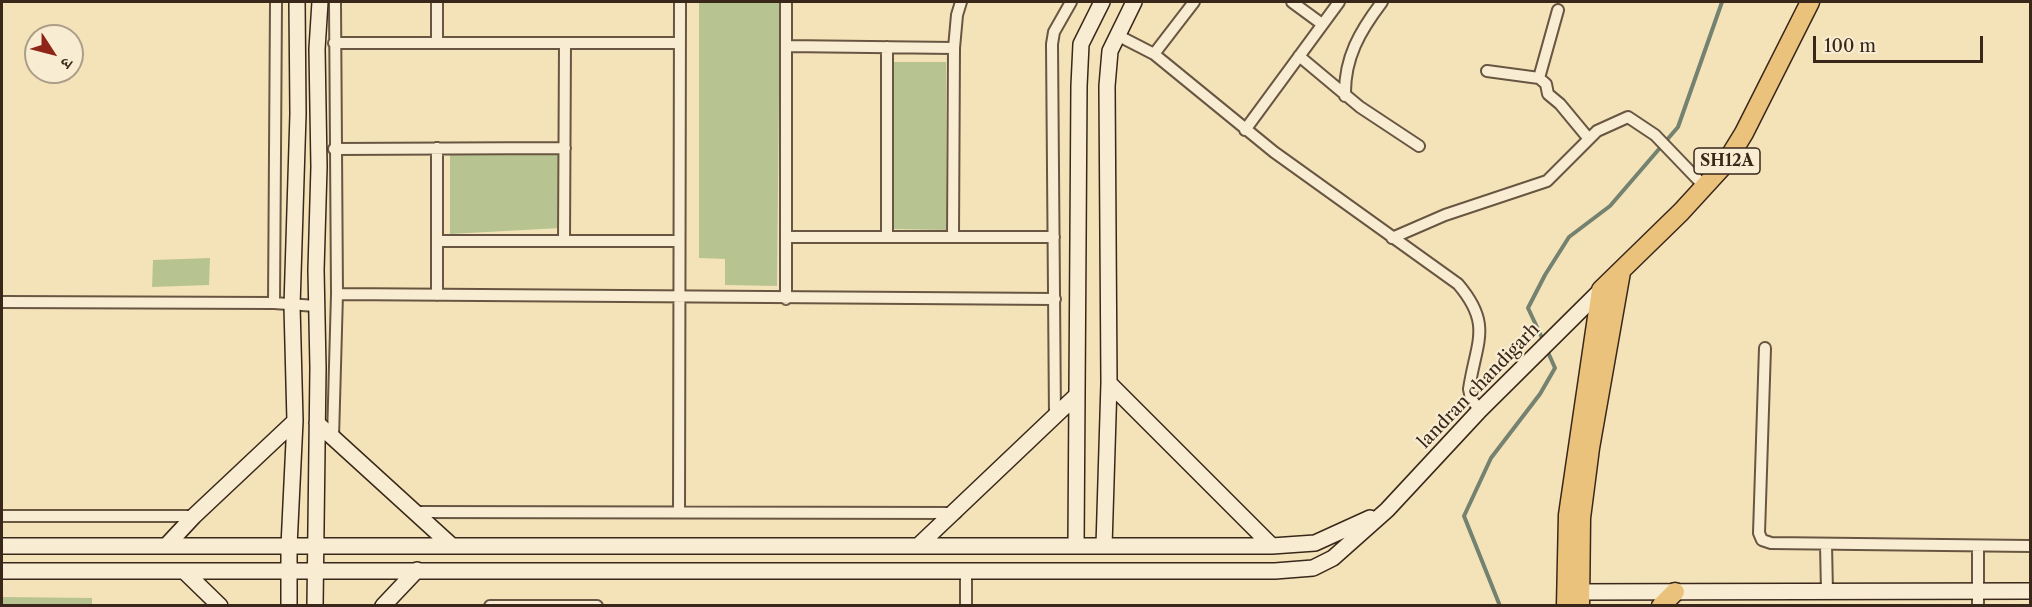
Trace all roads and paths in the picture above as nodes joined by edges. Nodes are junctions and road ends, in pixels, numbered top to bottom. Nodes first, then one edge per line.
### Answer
1 (276, 2) edge
2 (297, 2) edge
3 (320, 2) edge
4 (334, 2) edge
5 (437, 2) edge
6 (680, 2) edge
7 (786, 2) edge
8 (961, 2) edge
9 (1071, 2) edge
10 (1102, 2) edge
11 (1134, 2) edge
12 (1194, 2) edge
13 (1292, 2) edge
14 (1339, 2) edge
15 (1382, 2) edge
16 (1810, 2) edge
17 (1558, 10) dead end
18 (1322, 24) junction
19 (1117, 35) junction
20 (334, 43) junction
21 (437, 43) junction
22 (565, 43) junction
23 (680, 43) junction
24 (786, 46) junction
25 (887, 47) junction
26 (954, 48) junction
27 (1154, 54) junction
28 (1299, 56) junction
29 (1488, 70) dead end
30 (1539, 78) junction
31 (1345, 96) junction
32 (1245, 130) junction
33 (1589, 139) junction
34 (1419, 146) dead end
35 (437, 148) junction
36 (564, 148) junction
37 (334, 149) junction
38 (1705, 187) junction
39 (786, 237) junction
40 (887, 237) junction
41 (952, 237) junction
42 (1054, 237) junction
43 (1392, 238) junction
44 (437, 241) junction
45 (564, 241) junction
46 (680, 241) junction
47 (1621, 272) junction
48 (1601, 290) junction
49 (337, 294) junction
50 (437, 295) junction
51 (679, 298) junction
52 (786, 299) junction
53 (1055, 299) junction
54 (2, 302) edge
55 (274, 303) junction
56 (292, 306) junction
57 (316, 306) junction
58 (1765, 348) dead end
59 (1109, 383) junction
60 (1077, 395) junction
61 (1480, 410) junction
62 (1055, 417) junction
63 (295, 421) junction
64 (316, 423) junction
65 (333, 438) junction
66 (1387, 510) junction
67 (679, 511) junction
68 (414, 512) junction
69 (956, 513) junction
70 (2, 516) edge
71 (194, 516) junction
72 (1826, 544) junction
73 (2, 546) edge
74 (166, 546) junction
75 (289, 546) junction
76 (317, 546) junction
77 (452, 546) junction
78 (918, 546) junction
79 (1076, 546) junction
80 (1104, 546) junction
81 (1272, 546) junction
82 (1978, 546) junction
83 (2031, 546) edge
84 (417, 570) junction
85 (2, 571) edge
86 (184, 571) junction
87 (289, 571) junction
88 (316, 571) junction
89 (966, 571) junction
90 (2031, 591) edge
91 (1675, 592) junction
92 (1827, 592) junction
93 (1978, 598) edge
94 (1573, 599) edge
95 (220, 606) edge
96 (289, 606) edge
97 (315, 606) edge
98 (383, 606) edge
99 (490, 606) edge
100 (597, 606) edge
101 (966, 606) edge
102 (1661, 606) edge

1 - 55 street
2 - 56 main road
3 - 57 main road
4 - 20 street
5 - 21 street
6 - 23 street
7 - 24 street
8 - 26 street
9 - 42 street
10 - 60 main road
11 - 19 main road
12 - 27 street
13 - 18 street
14 - 18 street
15 - 31 street
16 - 38 main road, SH12A / SH12A
17 - 30 street
18 - 28 street
19 - 27 street
19 - 59 main road
20 - 21 street
20 - 37 street
21 - 22 street
22 - 23 street
22 - 36 street
23 - 46 street
24 - 25 street
24 - 39 street
25 - 26 street
25 - 40 street
26 - 41 street
27 - 32 street
28 - 31 street
28 - 32 street
29 - 30 street
30 - 33 street
31 - 34 street
32 - 43 street
33 - 38 street
33 - 43 street
35 - 36 street
35 - 37 street
35 - 44 street
36 - 45 street
37 - 49 street
38 - 47 main road, SH12A / SH12A
39 - 40 street
39 - 52 street
40 - 41 street
41 - 42 street
42 - 53 street
43 - 61 street
44 - 45 street
44 - 50 street
45 - 46 street
46 - 51 street
47 - 48 main road, SH12A / SH12A
47 - 94 main road
48 - 61 main road, landran chandigarh
48 - 94 main road
49 - 50 street
49 - 65 street
50 - 51 street
51 - 52 street
51 - 67 street
52 - 53 street
53 - 62 street
54 - 55 street
55 - 56 street
56 - 57 street
56 - 63 main road
57 - 64 main road
58 - 72 street
59 - 80 main road
59 - 81 main road
60 - 62 main road
60 - 79 main road
61 - 66 main road, landran chandigarh
62 - 69 main road
63 - 71 main road
63 - 75 main road
64 - 65 main road
64 - 76 main road
65 - 68 main road
66 - 81 main road
66 - 89 main road, landran chandigarh
67 - 68 street
67 - 69 street
68 - 77 main road
69 - 78 main road
70 - 71 street
71 - 74 main road
72 - 82 street
72 - 92 street
73 - 74 main road
74 - 75 main road
75 - 76 main road
75 - 87 main road
76 - 77 main road
76 - 88 main road
77 - 78 main road
78 - 79 main road
79 - 80 main road
80 - 81 main road
82 - 83 street
82 - 93 street
84 - 88 main road, landran chandigarh
84 - 89 main road, landran chandigarh
84 - 98 main road
85 - 86 main road, landran chandigarh
86 - 87 main road, landran chandigarh
86 - 95 main road
87 - 88 main road, landran chandigarh
87 - 96 main road
88 - 97 main road
89 - 101 street
90 - 93 main road
91 - 92 main road
91 - 94 main road
91 - 102 main road
92 - 93 main road
99 - 100 street

